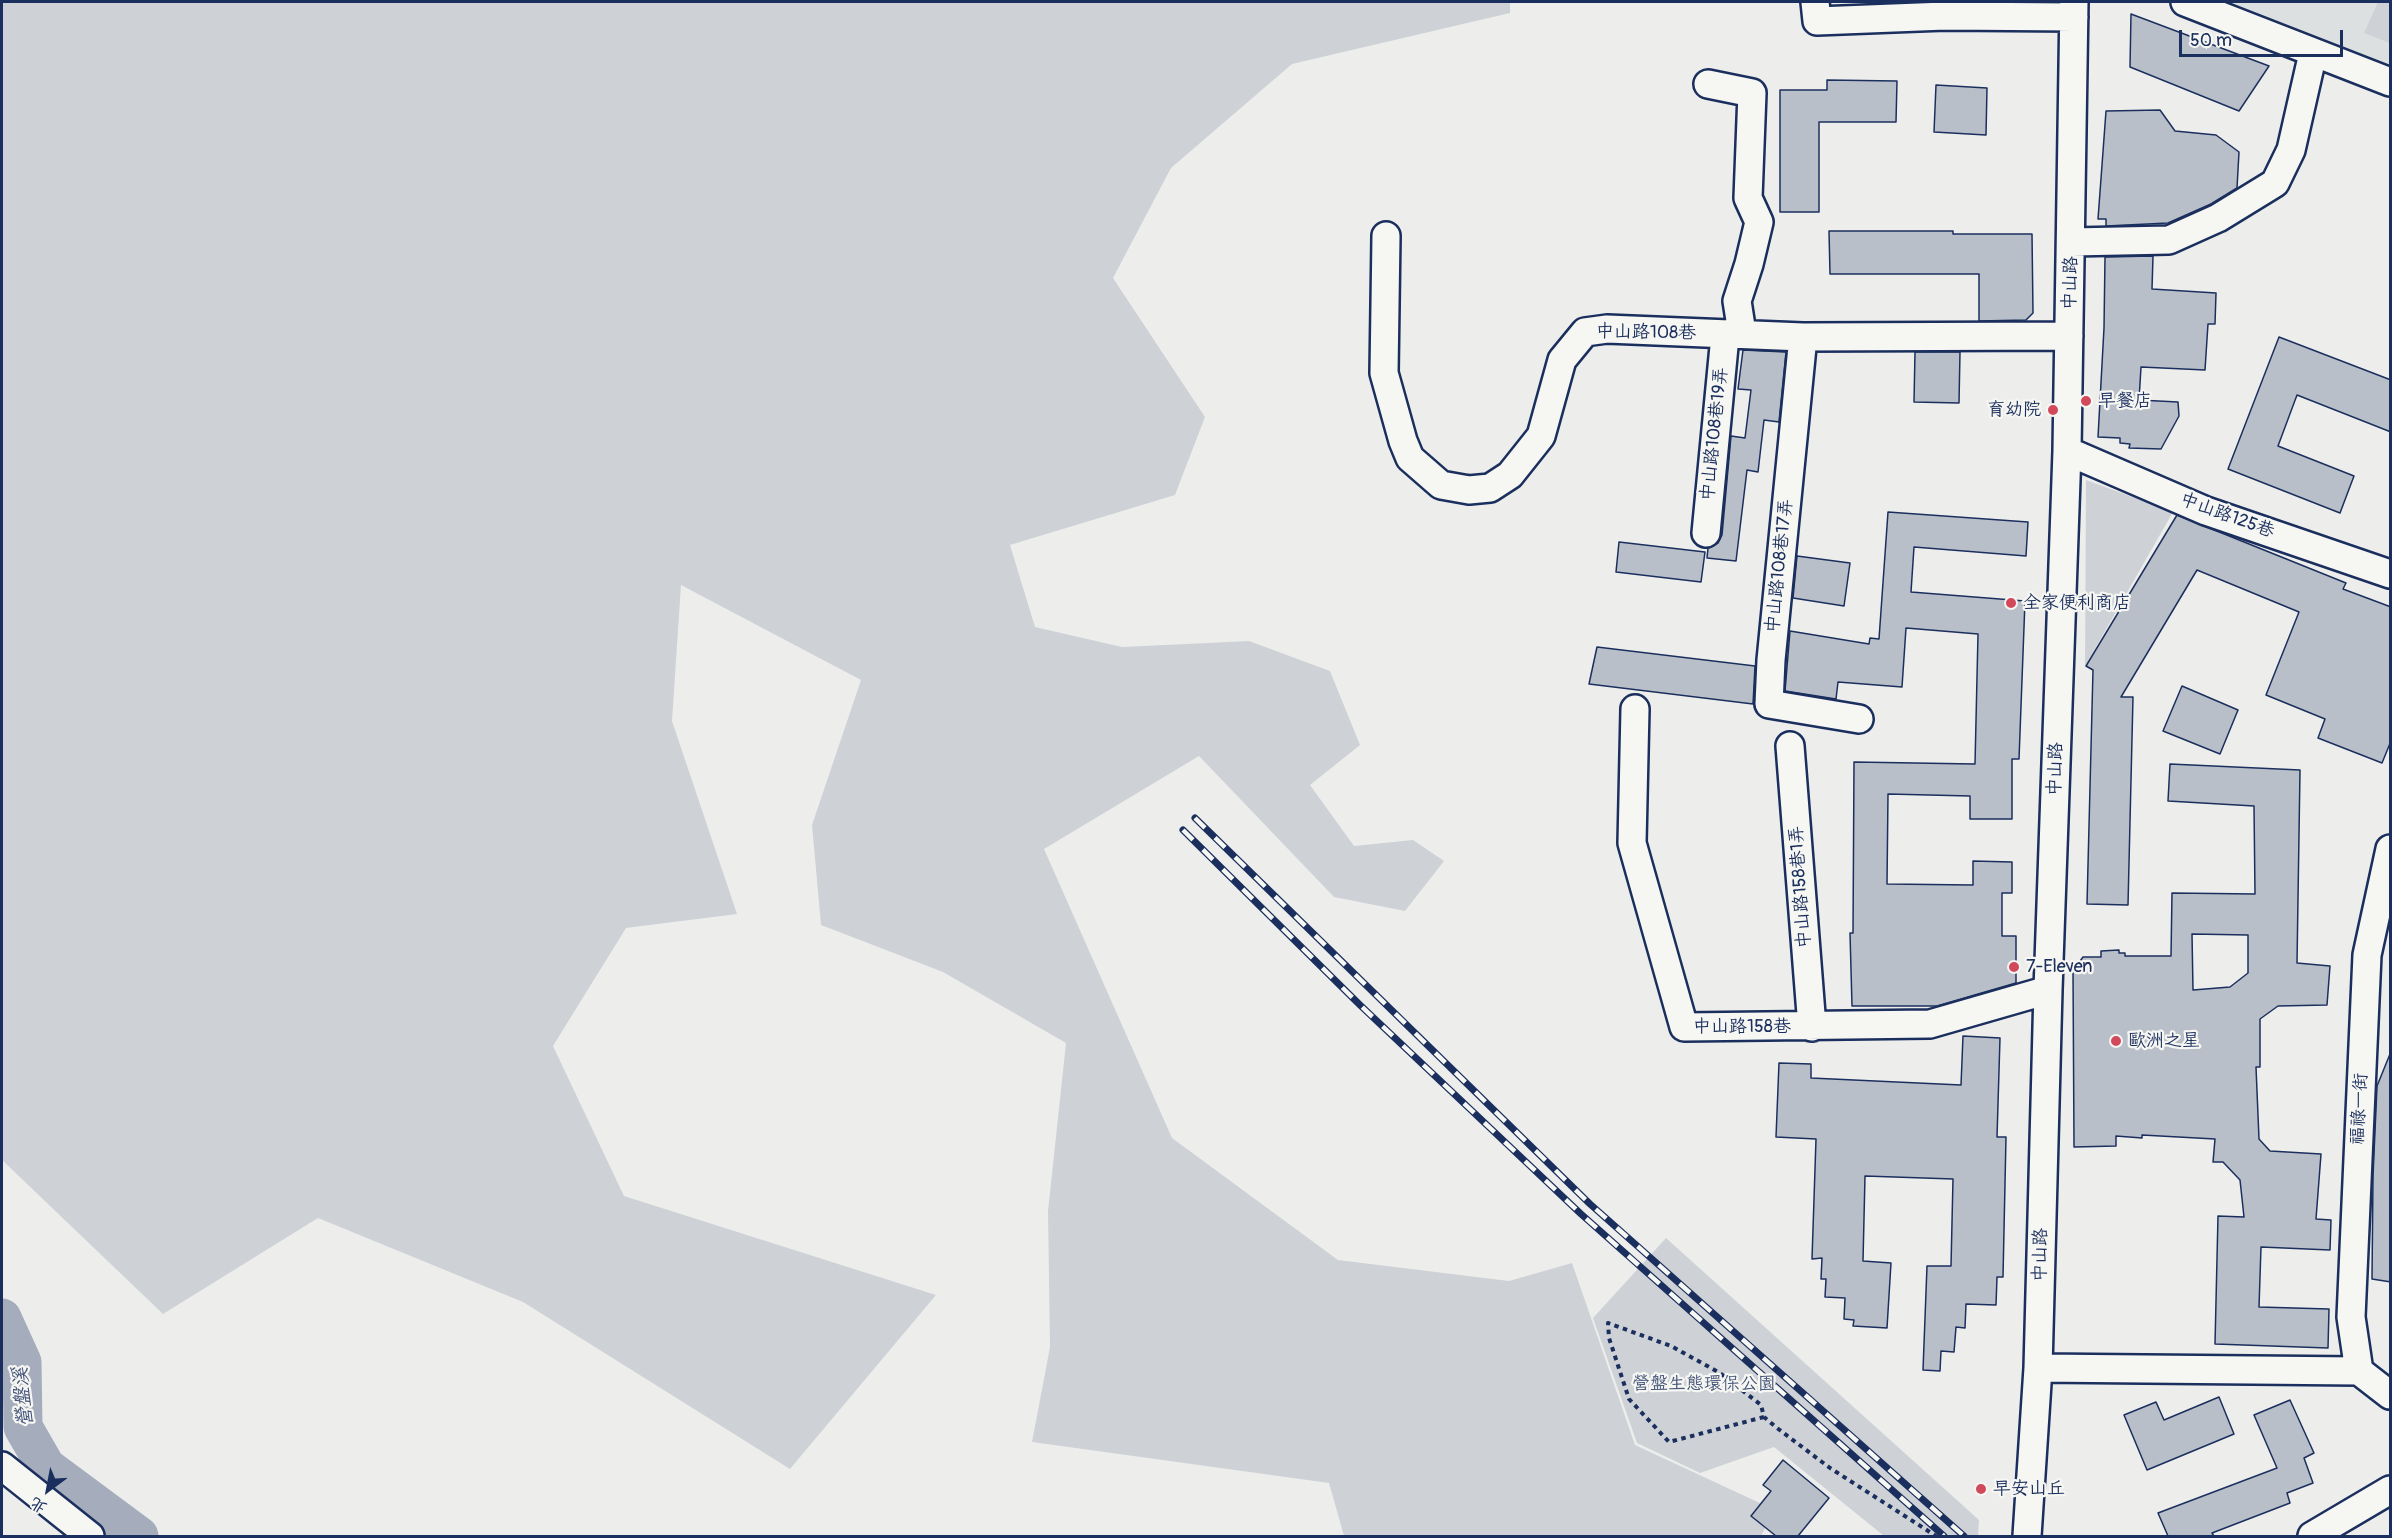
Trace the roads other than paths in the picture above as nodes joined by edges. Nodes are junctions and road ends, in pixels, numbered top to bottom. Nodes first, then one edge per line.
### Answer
1 (2185, 2) edge
2 (2074, 9) edge
3 (1816, 11) edge
4 (2313, 53) junction
5 (2391, 82) edge
6 (1708, 84) dead end
7 (1386, 236) dead end
8 (2072, 242) junction
9 (1733, 334) junction
10 (2069, 336) junction
11 (1803, 337) junction
12 (2067, 451) junction
13 (1706, 533) dead end
14 (2391, 574) edge
15 (1635, 709) dead end
16 (1859, 719) dead end
17 (1790, 746) dead end
18 (2391, 849) edge
19 (2379, 959) edge
20 (2048, 990) junction
21 (1812, 1027) junction
22 (2038, 1368) junction
23 (2358, 1371) junction
24 (2391, 1395) edge
25 (2, 1466) edge
26 (2391, 1490) edge
27 (90, 1536) edge
28 (2027, 1536) edge
29 (2312, 1536) edge

1 - 4 street
2 - 3 street
2 - 8 street, 中山路
4 - 5 street
4 - 8 street
6 - 9 street, 中山路108巷19弄
7 - 9 street, 中山路108巷
8 - 10 street, 中山路
9 - 11 street, 中山路108巷
9 - 13 street, 中山路108巷19弄
10 - 11 street, 中山路108巷
10 - 12 street, 中山路
11 - 16 street, 中山路108巷17弄
12 - 14 street, 中山路125巷
12 - 20 street, 中山路
15 - 21 street, 中山路158巷
17 - 21 street, 中山路158巷1弄
18 - 19 street, 福祿一街
19 - 23 street, 福祿一街
20 - 21 street, 中山路158巷
20 - 22 street, 中山路
22 - 23 street
22 - 28 street, 中山路
23 - 24 street
25 - 27 street
26 - 29 street

